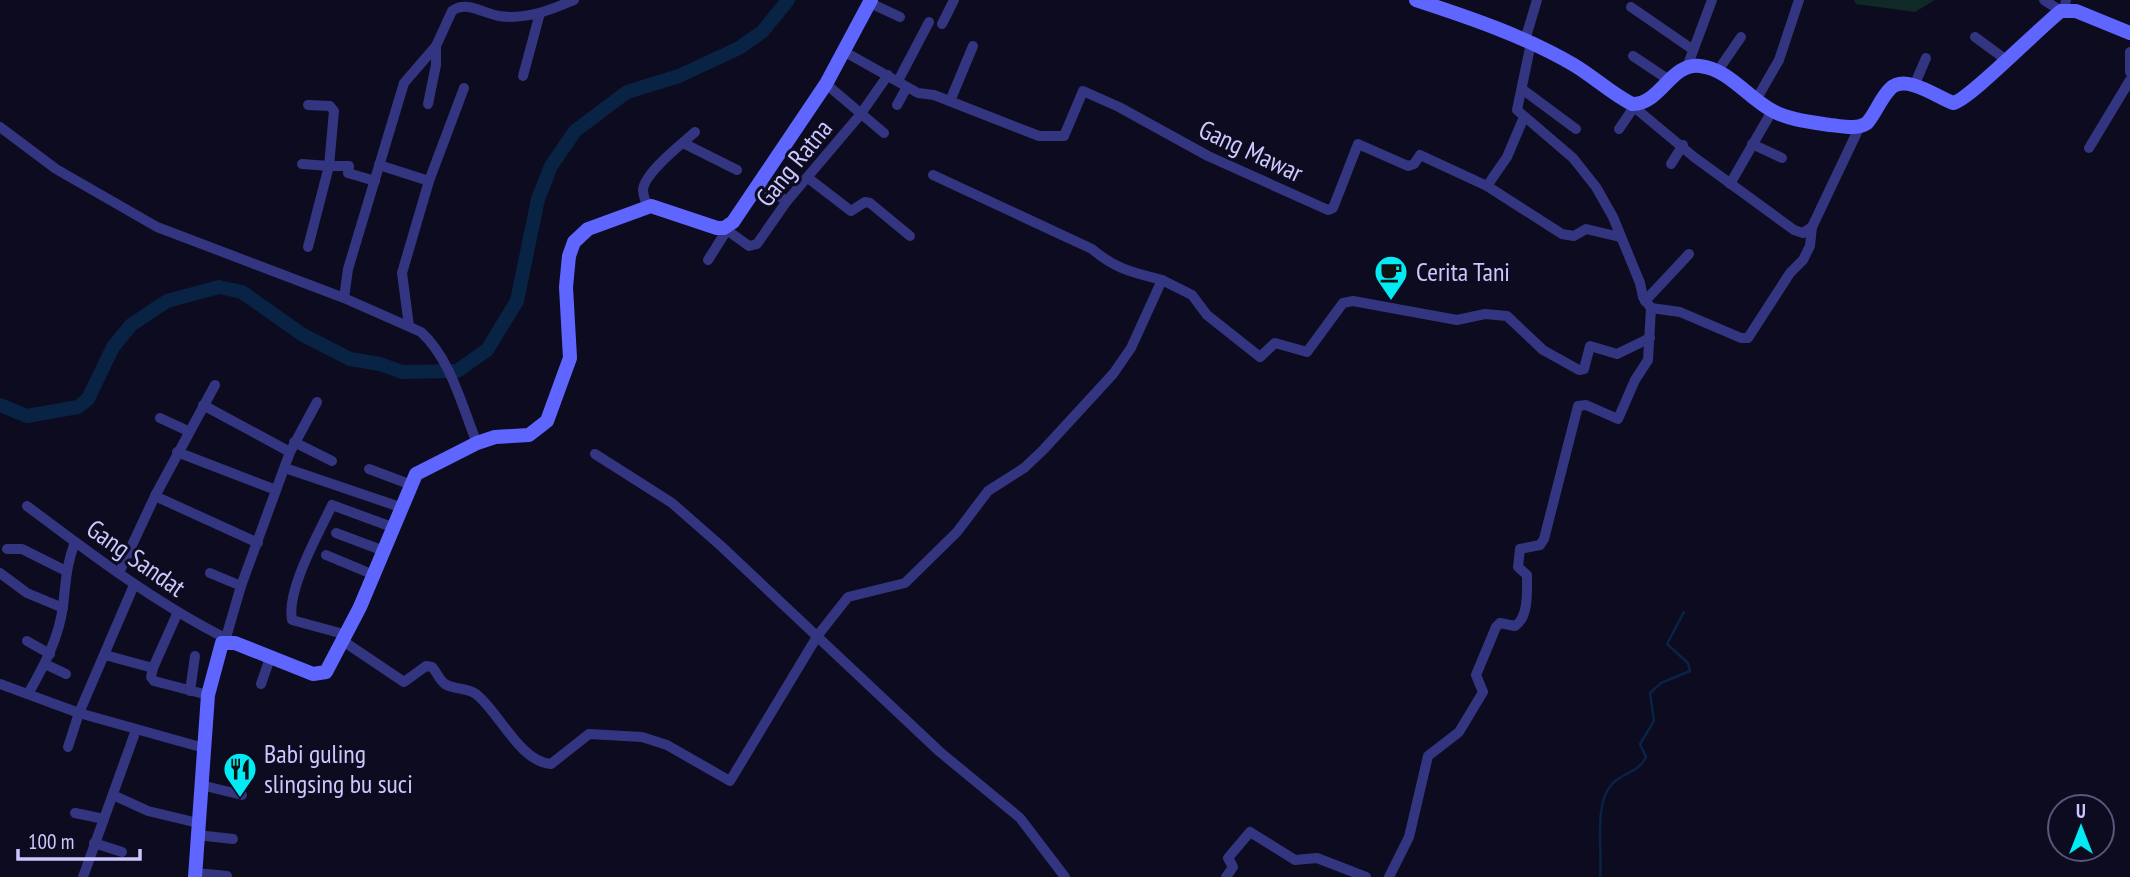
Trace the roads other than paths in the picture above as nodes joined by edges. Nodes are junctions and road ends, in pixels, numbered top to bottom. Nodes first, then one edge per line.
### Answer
1 (574, 0) edge
2 (954, 0) edge
3 (1416, 0) edge
4 (1537, 0) edge
5 (1712, 0) edge
6 (1799, 0) edge
7 (2044, 0) edge
8 (870, 2) edge
9 (1631, 7) dead end
10 (2064, 7) edge
11 (540, 13) junction
12 (900, 17) dead end
13 (929, 22) dead end
14 (942, 24) dead end
15 (2130, 33) edge
16 (1741, 37) dead end
17 (1975, 37) dead end
18 (1528, 41) junction
19 (436, 46) junction
20 (973, 46) dead end
21 (1692, 49) junction
22 (845, 52) junction
23 (2130, 52) edge
24 (1633, 56) dead end
25 (1926, 58) dead end
26 (2005, 59) junction
27 (1687, 67) junction
28 (1717, 72) junction
29 (2130, 72) edge
30 (888, 75) junction
31 (523, 76) dead end
32 (1669, 80) junction
33 (2130, 80) edge
34 (826, 84) junction
35 (902, 84) junction
36 (1914, 86) junction
37 (464, 88) dead end
38 (1522, 89) junction
39 (1756, 100) junction
40 (950, 101) junction
41 (428, 104) dead end
42 (307, 105) dead end
43 (897, 105) dead end
44 (1635, 106) junction
45 (1772, 111) junction
46 (860, 115) junction
47 (1524, 117) junction
48 (1860, 126) junction
49 (0, 127) edge
50 (1576, 129) dead end
51 (1619, 129) dead end
52 (695, 132) dead end
53 (884, 133) dead end
54 (683, 143) junction
55 (1752, 144) junction
56 (1683, 145) junction
57 (2089, 148) dead end
58 (1782, 158) dead end
59 (302, 164) dead end
60 (1671, 164) dead end
61 (379, 165) junction
62 (329, 166) junction
63 (737, 170) dead end
64 (933, 175) dead end
65 (808, 177) junction
66 (375, 181) junction
67 (429, 181) junction
68 (758, 184) junction
69 (1730, 184) junction
70 (1487, 186) junction
71 (786, 201) junction
72 (648, 206) junction
73 (1812, 227) junction
74 (725, 229) junction
75 (910, 236) dead end
76 (1620, 237) junction
77 (308, 247) dead end
78 (1689, 254) dead end
79 (708, 260) dead end
80 (1162, 280) junction
81 (344, 298) junction
82 (1648, 305) junction
83 (409, 326) junction
84 (1650, 338) junction
85 (215, 385) dead end
86 (317, 402) dead end
87 (202, 405) junction
88 (160, 418) dead end
89 (188, 431) junction
90 (477, 443) junction
91 (292, 447) junction
92 (177, 452) junction
93 (594, 454) dead end
94 (332, 461) dead end
95 (285, 468) junction
96 (369, 469) dead end
97 (409, 484) junction
98 (276, 490) junction
99 (155, 496) junction
100 (27, 506) dead end
101 (400, 507) junction
102 (392, 527) junction
103 (336, 533) dead end
104 (75, 542) junction
105 (258, 543) junction
106 (7, 549) dead end
107 (384, 551) junction
108 (326, 555) dead end
109 (64, 570) junction
110 (0, 573) edge
111 (119, 573) junction
112 (210, 573) dead end
113 (374, 575) junction
114 (134, 585) junction
115 (241, 586) junction
116 (63, 608) junction
117 (177, 614) junction
118 (818, 635) junction
119 (345, 638) junction
120 (225, 639) junction
121 (27, 641) dead end
122 (105, 655) junction
123 (195, 656) dead end
124 (270, 658) junction
125 (48, 659) junction
126 (153, 668) junction
127 (66, 674) dead end
128 (0, 684) edge
129 (261, 684) dead end
130 (190, 691) junction
131 (29, 694) junction
132 (208, 695) junction
133 (79, 713) junction
134 (136, 730) junction
135 (68, 747) dead end
136 (204, 748) junction
137 (201, 785) junction
138 (113, 795) junction
139 (242, 795) dead end
140 (75, 813) dead end
141 (104, 819) junction
142 (197, 829) junction
143 (233, 839) dead end
144 (94, 843) junction
145 (122, 852) dead end
146 (196, 875) edge
147 (228, 876) edge
148 (83, 877) edge
149 (1065, 877) edge
150 (1226, 877) edge
151 (1366, 877) edge
152 (1389, 877) edge

1 - 11 street
2 - 14 street
3 - 18 street
4 - 18 street
5 - 21 street
6 - 39 street
7 - 10 street
8 - 12 street
8 - 22 street
9 - 21 street
10 - 15 street
10 - 26 street
11 - 19 street
11 - 31 street
13 - 35 street
16 - 28 street
17 - 26 street
18 - 38 street
18 - 44 street
19 - 41 street
19 - 61 street
20 - 40 street
21 - 27 street
22 - 30 street, Gang Mawar
22 - 34 street
23 - 29 street
24 - 32 street
25 - 36 street
26 - 36 street
27 - 28 street
27 - 32 street
28 - 39 street
30 - 35 street, Gang Mawar
30 - 46 street, Gang Ratna
32 - 44 street
33 - 57 street
34 - 46 street
34 - 68 street
35 - 40 street, Gang Mawar
35 - 43 street
36 - 48 street
37 - 67 street
38 - 47 street
38 - 50 street
39 - 45 street
40 - 70 street, Gang Mawar
42 - 62 street
44 - 51 street
44 - 56 street
45 - 48 street
45 - 55 street
46 - 53 street
46 - 65 street, Gang Ratna
47 - 70 street
47 - 76 street
48 - 73 street
49 - 81 street
52 - 54 street
54 - 63 street
54 - 72 street
55 - 58 street
55 - 69 street
56 - 60 street
56 - 69 street
59 - 62 street
61 - 66 street
61 - 67 street
62 - 66 street
62 - 77 street
64 - 80 street
65 - 71 street, Gang Ratna
65 - 75 street
66 - 81 street
67 - 83 street
68 - 71 street
68 - 74 street
69 - 73 street
70 - 76 street, Gang Mawar
71 - 74 street, Gang Ratna
72 - 74 street
72 - 90 street
73 - 82 street
74 - 79 street
76 - 82 street
78 - 82 street
80 - 84 street
80 - 118 street
81 - 83 street
82 - 84 street
83 - 90 street
84 - 152 street
85 - 87 street
86 - 91 street
87 - 89 street
87 - 91 street
88 - 89 street
89 - 92 street
90 - 97 street
91 - 94 street
91 - 95 street
92 - 98 street
92 - 99 street
93 - 118 street
95 - 98 street
95 - 101 street
96 - 97 street
97 - 101 street
98 - 105 street
99 - 105 street
99 - 111 street
100 - 104 street, Gang Sandat
101 - 102 street
102 - 107 street
102 - 119 street
103 - 107 street
104 - 109 street
104 - 111 street, Gang Sandat
105 - 115 street
106 - 109 street
107 - 113 street
108 - 113 street
109 - 116 street
110 - 116 street
111 - 114 street, Gang Sandat
112 - 115 street
113 - 119 street
114 - 117 street, Gang Sandat
114 - 122 street
115 - 120 street
116 - 125 street
117 - 120 street, Gang Sandat
117 - 126 street
118 - 119 street
118 - 149 street
119 - 124 street
120 - 124 street
120 - 132 street
121 - 125 street
122 - 126 street
122 - 133 street
123 - 130 street
124 - 129 street
125 - 127 street
125 - 131 street
126 - 130 street
128 - 131 street
130 - 132 street
131 - 133 street
132 - 136 street
133 - 134 street
133 - 135 street
134 - 136 street
134 - 138 street
136 - 137 street
137 - 139 street
137 - 142 street
138 - 141 street
138 - 142 street
140 - 141 street
141 - 144 street
142 - 143 street
142 - 146 street
144 - 145 street
144 - 148 street
146 - 147 street
150 - 151 street

